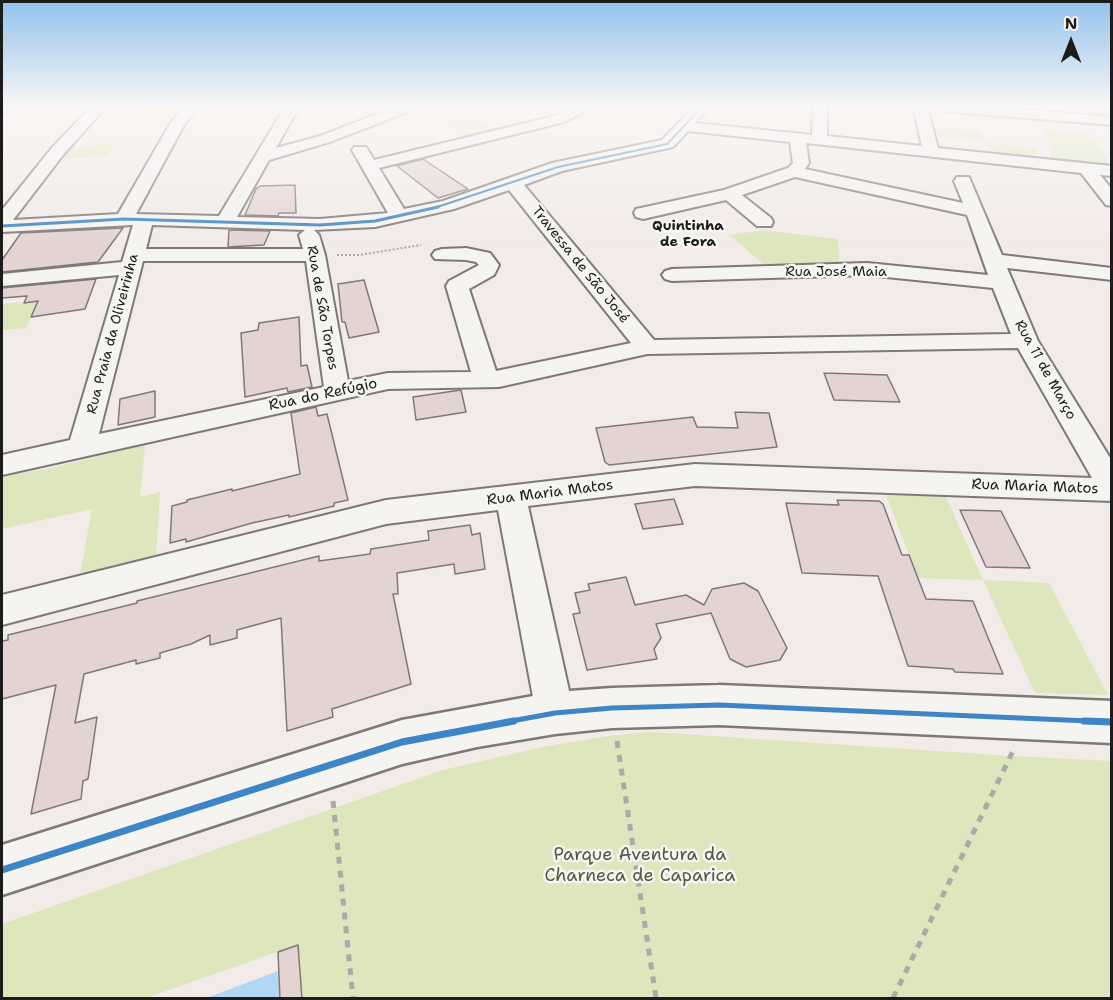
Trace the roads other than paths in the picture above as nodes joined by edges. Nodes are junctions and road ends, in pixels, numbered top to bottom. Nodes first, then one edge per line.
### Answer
1 (56, 154) edge
2 (164, 154) edge
3 (265, 154) edge
4 (275, 154) edge
5 (362, 154) edge
6 (419, 154) edge
7 (621, 154) edge
8 (800, 154) edge
9 (938, 154) edge
10 (1043, 154) edge
11 (263, 157) junction
12 (1048, 164) junction
13 (369, 166) junction
14 (1087, 169) junction
15 (1112, 171) edge
16 (794, 172) junction
17 (963, 181) dead end
18 (513, 183) junction
19 (729, 194) junction
20 (1112, 201) edge
21 (975, 211) junction
22 (643, 213) dead end
23 (399, 216) junction
24 (134, 220) junction
25 (225, 221) junction
26 (764, 222) dead end
27 (2, 224) edge
28 (305, 224) junction
29 (315, 255) junction
30 (442, 255) road end
31 (994, 260) junction
32 (133, 261) junction
33 (1112, 274) edge
34 (672, 275) dead end
35 (2, 280) edge
36 (1001, 283) junction
37 (1026, 341) junction
38 (647, 347) junction
39 (486, 379) junction
40 (337, 391) junction
41 (81, 449) junction
42 (2, 465) edge
43 (1112, 489) edge
44 (511, 497) junction
45 (2, 610) edge
46 (555, 713) junction
47 (1112, 722) edge
48 (2, 870) edge

1 - 27 street
2 - 24 street, Rua Praia da Oliveirinha
3 - 11 street
4 - 11 street
5 - 13 street
6 - 13 street
7 - 18 street
8 - 16 street
9 - 12 street
10 - 12 street
11 - 25 street
12 - 14 street
13 - 23 street
14 - 15 street
14 - 20 street
16 - 19 street
16 - 21 street
17 - 21 street, Rua 11 de Março
18 - 23 street
18 - 38 street, Travessa de São José
19 - 22 street
19 - 26 street
21 - 31 street, Rua 11 de Março
23 - 28 street
24 - 25 street
24 - 27 street
24 - 32 street, Rua Praia da Oliveirinha
25 - 28 street
28 - 29 street, Rua de São Torpes
29 - 32 street
29 - 40 street, Rua de São Torpes
30 - 39 street
31 - 33 street
31 - 36 street, Rua 11 de Março
32 - 35 street
32 - 41 street, Rua Praia da Oliveirinha
34 - 36 street, Rua José Maia
36 - 37 street, Rua 11 de Março
37 - 38 street, Rua do Refúgio
37 - 43 street, Rua 11 de Março
38 - 39 street, Rua do Refúgio
39 - 40 street, Rua do Refúgio
40 - 41 street, Rua do Refúgio
41 - 42 street, Rua do Refúgio
43 - 44 street, Rua Maria Matos
44 - 45 street, Rua Maria Matos
44 - 46 street
46 - 47 street
46 - 48 street

